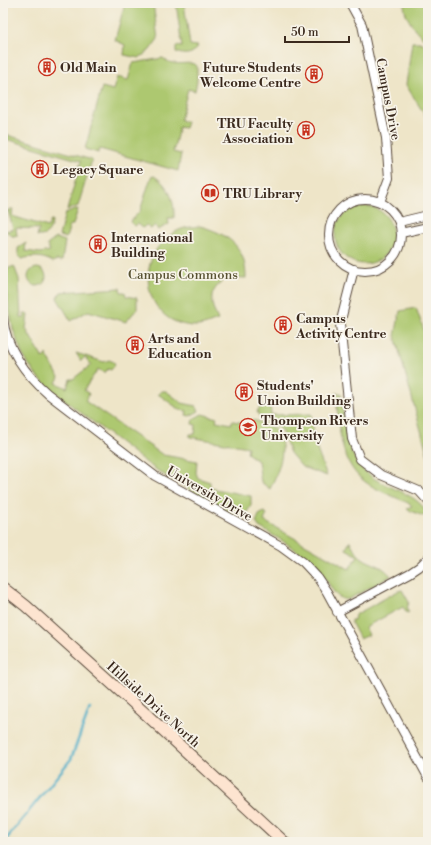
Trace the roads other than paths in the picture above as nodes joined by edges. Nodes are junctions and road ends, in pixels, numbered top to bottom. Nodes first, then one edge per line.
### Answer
1 (350, 3) edge
2 (380, 202) junction
3 (428, 214) edge
4 (399, 222) junction
5 (428, 227) edge
6 (401, 233) junction
7 (354, 270) junction
8 (3, 318) edge
9 (428, 500) edge
10 (428, 558) edge
11 (3, 588) edge
12 (337, 612) junction
13 (428, 777) edge
14 (284, 842) edge

1 - 2 street, Campus Drive
2 - 4 street
2 - 7 street
3 - 4 street
4 - 6 street
5 - 6 street
6 - 7 street
7 - 9 street
8 - 12 street, University Drive
10 - 12 street
11 - 14 street, Hillside Drive North
12 - 13 street, University Drive

